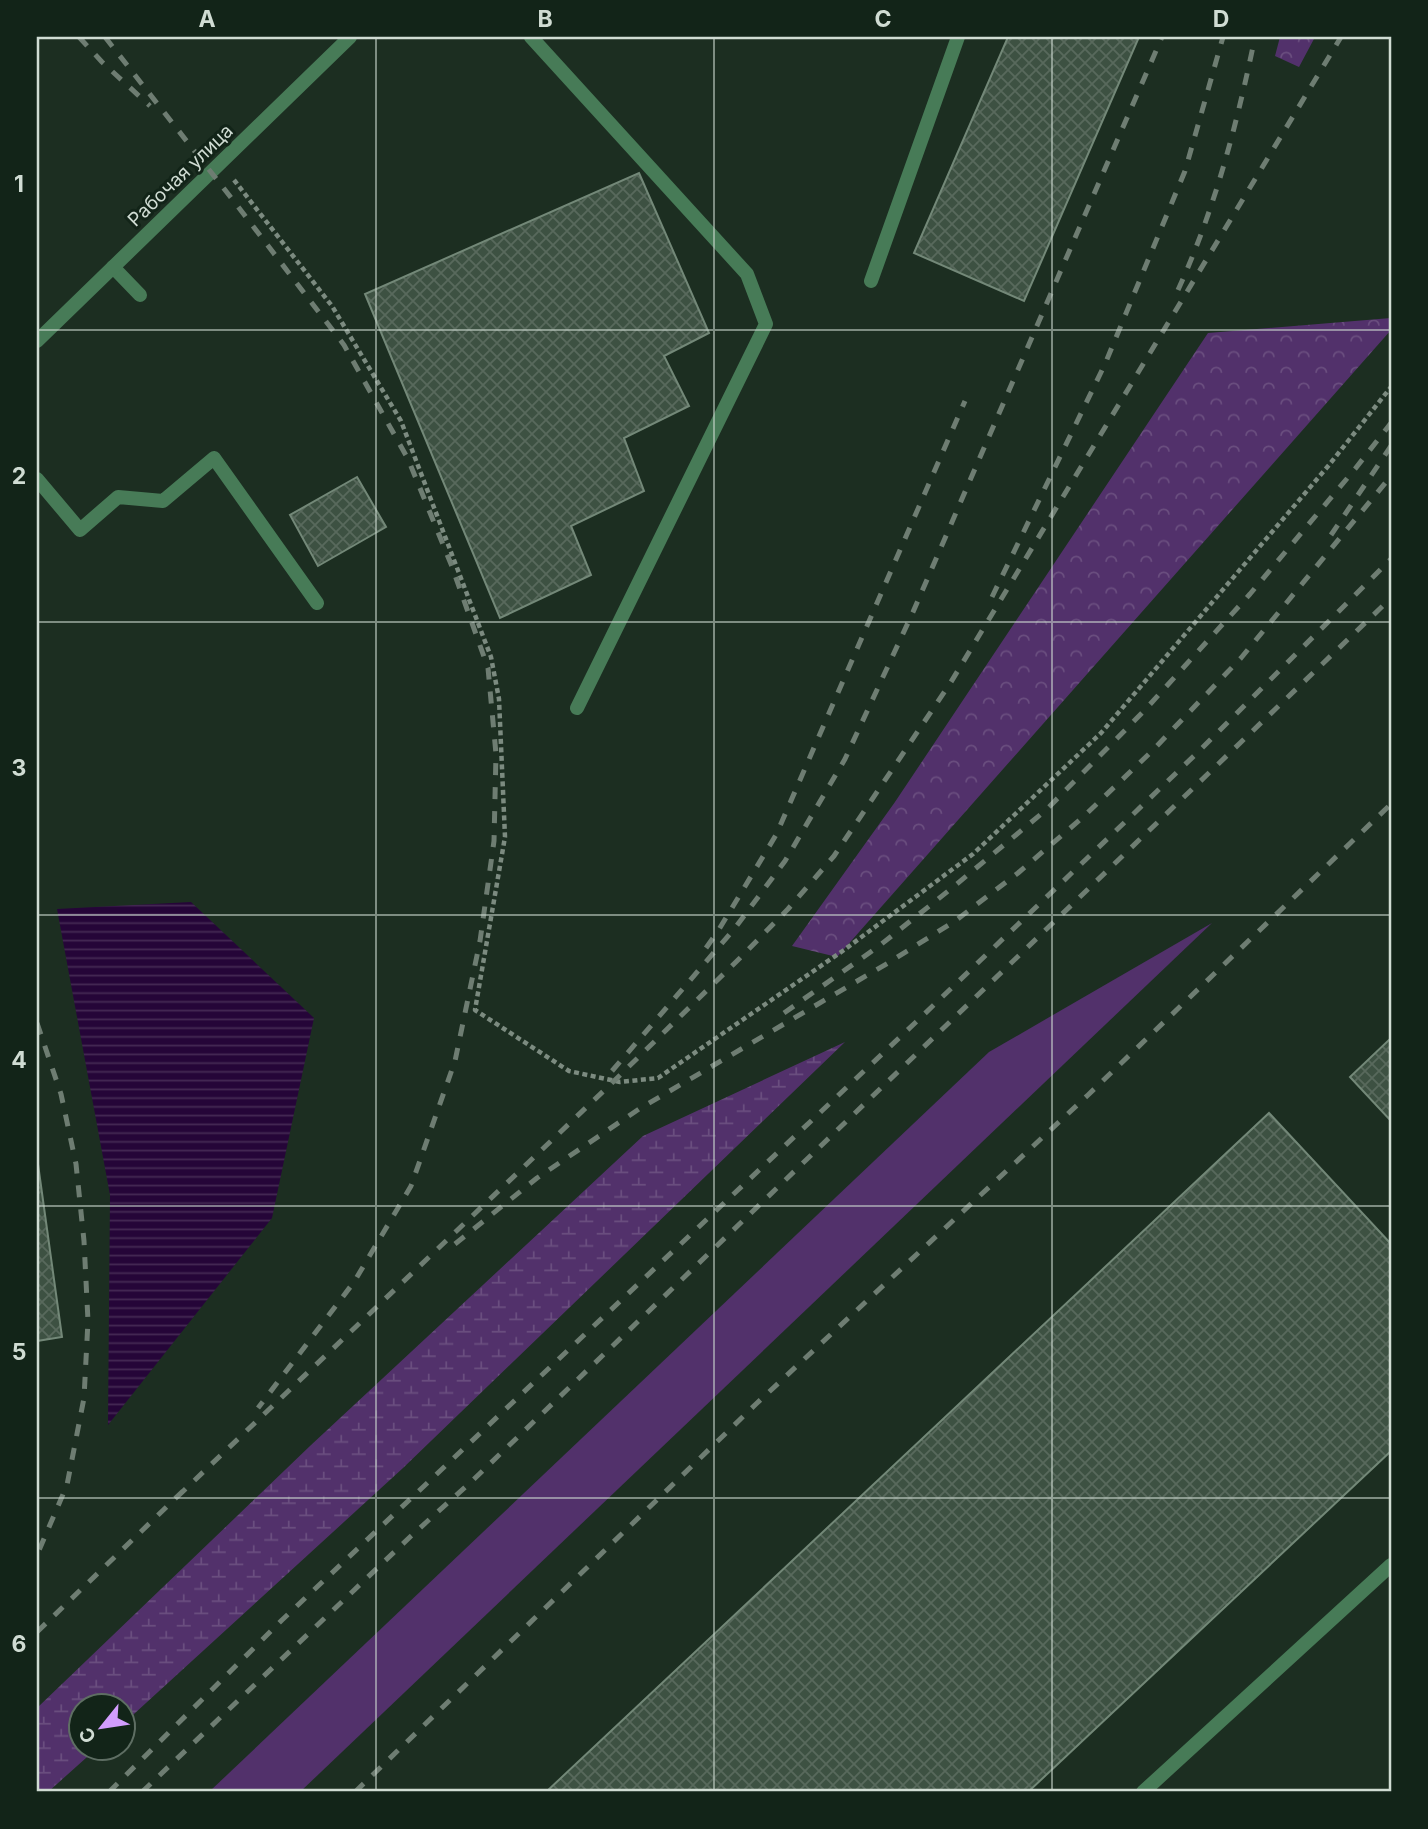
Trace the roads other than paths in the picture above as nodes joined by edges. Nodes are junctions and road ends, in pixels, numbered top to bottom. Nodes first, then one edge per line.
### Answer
1 (350, 37) edge
2 (531, 37) edge
3 (958, 37) edge
4 (113, 267) junction
5 (871, 281) dead end
6 (140, 295) dead end
7 (37, 341) edge
8 (37, 479) edge
9 (317, 603) dead end
10 (577, 708) dead end
11 (1391, 1565) edge
12 (1143, 1792) edge

1 - 4 street, Рабочая улица
2 - 10 street
3 - 5 street
4 - 6 street
4 - 7 street, Рабочая улица
8 - 9 street
11 - 12 street

